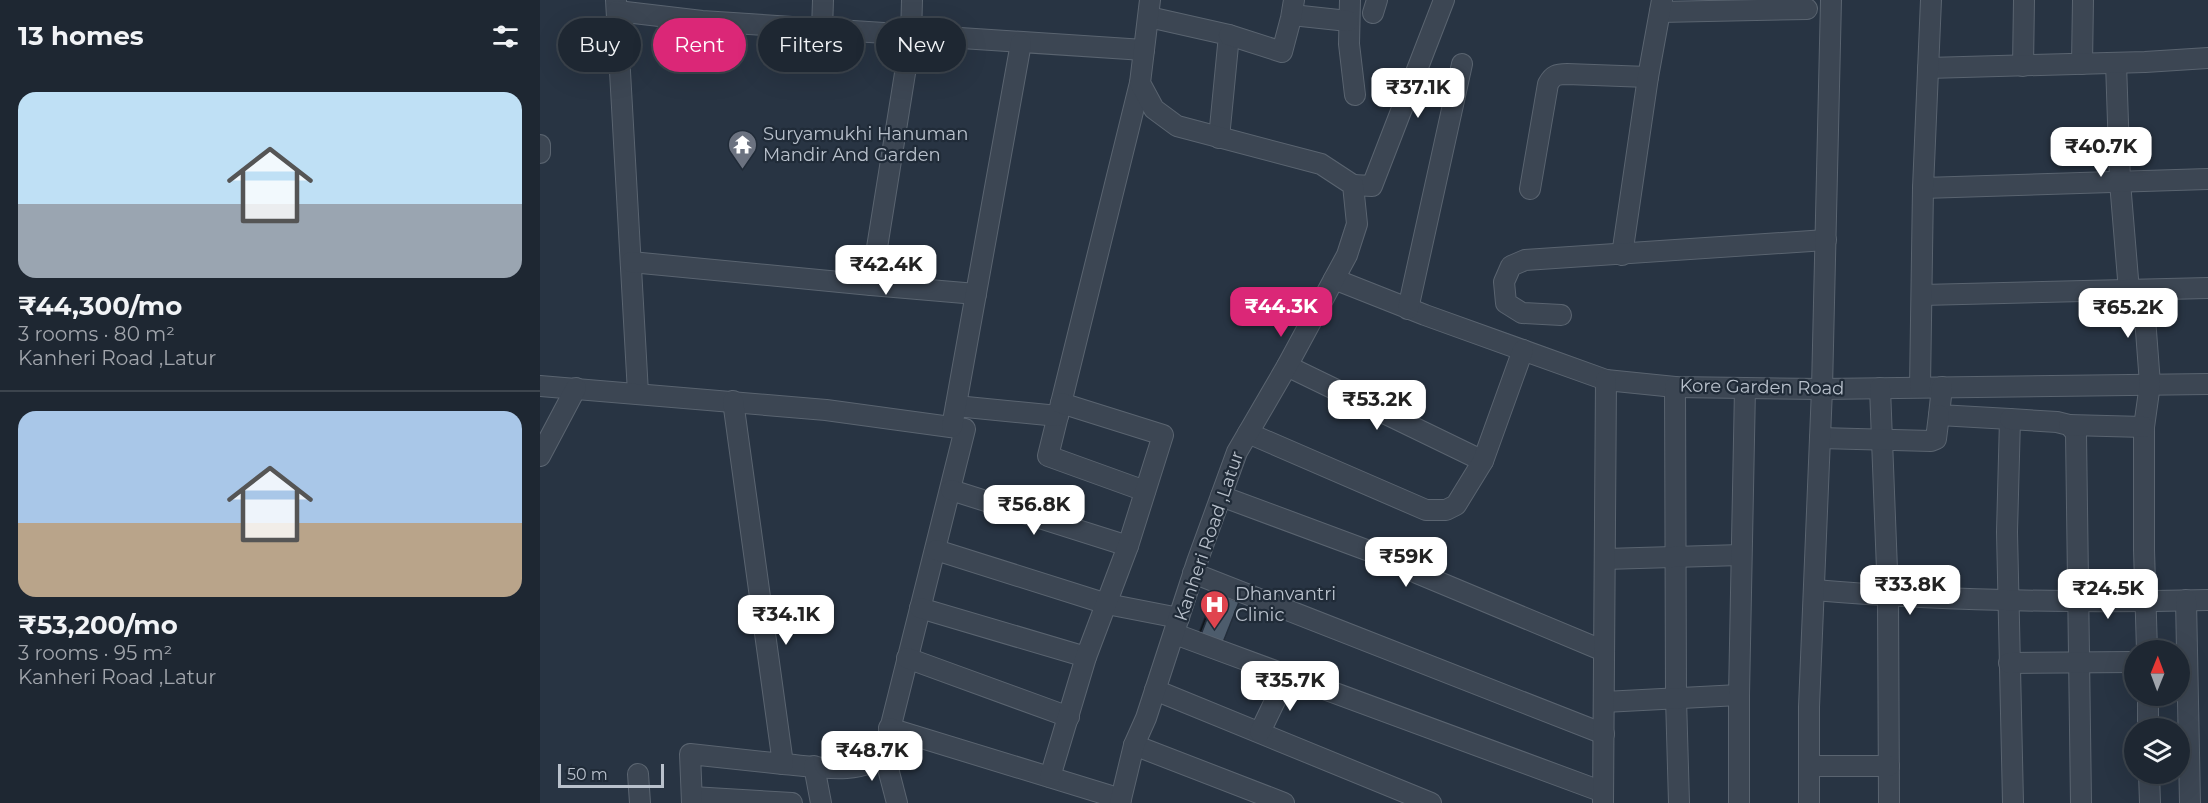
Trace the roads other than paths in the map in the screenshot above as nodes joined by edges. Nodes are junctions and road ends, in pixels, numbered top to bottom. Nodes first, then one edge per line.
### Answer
1 (823, 0) edge
2 (912, 0) edge
3 (1350, 0) edge
4 (1444, 0) edge
5 (1831, 0) edge
6 (1931, 0) edge
7 (2025, 0) edge
8 (2083, 0) edge
9 (616, 6) edge
10 (1661, 6) edge
11 (1293, 7) edge
12 (1149, 9) edge
13 (1807, 9) dead end
14 (822, 18) edge
15 (912, 18) edge
16 (1348, 21) junction
17 (758, 25) edge
18 (1229, 35) junction
19 (966, 40) edge
20 (1021, 43) junction
21 (1144, 50) junction
22 (2208, 58) edge
23 (2116, 63) junction
24 (1462, 64) dead end
25 (2082, 64) junction
26 (2023, 66) junction
27 (1928, 69) junction
28 (905, 72) edge
29 (1648, 77) junction
30 (1140, 83) junction
31 (1354, 95) dead end
32 (1219, 138) junction
33 (540, 146) edge
34 (540, 153) edge
35 (2208, 179) edge
36 (2120, 182) junction
37 (1353, 185) junction
38 (1923, 188) junction
39 (1530, 189) dead end
40 (1826, 240) junction
41 (1622, 255) junction
42 (631, 262) junction
43 (1334, 279) junction
44 (871, 285) junction
45 (2208, 288) edge
46 (2136, 291) junction
47 (976, 294) junction
48 (1922, 295) junction
49 (1408, 309) junction
50 (1561, 315) dead end
51 (1523, 350) junction
52 (1287, 366) junction
53 (1606, 380) junction
54 (2150, 384) junction
55 (2208, 384) edge
56 (540, 386) edge
57 (1675, 387) junction
58 (1920, 387) junction
59 (1942, 387) junction
60 (576, 388) junction
61 (1745, 388) junction
62 (1880, 388) junction
63 (1822, 389) junction
64 (638, 393) junction
65 (733, 402) junction
66 (956, 406) junction
67 (1060, 409) junction
68 (1939, 415) junction
69 (2010, 419) junction
70 (2068, 425) junction
71 (952, 427) junction
72 (2144, 427) junction
73 (1248, 432) junction
74 (1820, 438) junction
75 (1882, 440) junction
76 (540, 456) edge
77 (1483, 462) junction
78 (951, 490) junction
79 (1145, 491) junction
80 (1221, 496) junction
81 (1128, 546) junction
82 (936, 549) junction
83 (1741, 555) junction
84 (1675, 556) junction
85 (1605, 559) junction
86 (1193, 573) junction
87 (1814, 590) junction
88 (1888, 596) junction
89 (2186, 600) junction
90 (2208, 600) edge
91 (2008, 601) junction
92 (2078, 601) junction
93 (2145, 602) junction
94 (1107, 604) junction
95 (920, 608) junction
96 (1177, 626) junction
97 (2147, 640) edge
98 (1604, 651) junction
99 (1086, 657) junction
100 (907, 658) junction
101 (2124, 662) edge
102 (2009, 663) junction
103 (2078, 663) junction
104 (1287, 676) junction
105 (1155, 690) junction
106 (1739, 695) junction
107 (1676, 698) junction
108 (1604, 702) junction
109 (1069, 717) junction
110 (890, 728) junction
111 (1260, 732) junction
112 (1604, 734) junction
113 (1134, 745) junction
114 (884, 753) junction
115 (783, 764) junction
116 (814, 766) junction
117 (1809, 766) junction
118 (1889, 766) junction
119 (638, 774) dead end
120 (1050, 777) junction
121 (2149, 784) edge
122 (1603, 797) edge
123 (692, 800) edge
124 (1120, 801) edge
125 (640, 803) edge
126 (792, 803) edge
127 (821, 803) edge
128 (897, 803) edge
129 (1284, 803) edge
130 (1431, 803) edge
131 (1679, 803) edge
132 (1738, 803) edge
133 (1809, 803) edge
134 (1889, 803) edge
135 (2013, 803) edge
136 (2081, 803) edge
137 (2150, 803) edge
138 (2190, 803) edge

1 - 14 street
2 - 15 street
3 - 16 street
4 - 37 street
5 - 40 street
6 - 27 street
7 - 26 street
8 - 25 street
9 - 17 street
9 - 42 street
10 - 13 street
10 - 29 street
11 - 16 street
11 - 18 street
12 - 18 street
12 - 21 street
16 - 31 street
18 - 32 street
19 - 20 street
20 - 21 street
20 - 47 street
21 - 30 street
22 - 23 street
23 - 25 street
23 - 36 street
24 - 49 street
25 - 26 street
26 - 27 street
27 - 38 street
28 - 44 street
29 - 39 street
29 - 41 street
30 - 32 street
30 - 67 street
32 - 37 street
33 - 34 street
35 - 36 street
36 - 38 street
36 - 46 street
37 - 43 street, Kanheri Road ,Latur
38 - 48 street
40 - 41 street
40 - 63 street
41 - 50 street
42 - 44 street
42 - 64 street
43 - 49 street, Kore Garden Road
43 - 52 street, Kanheri Road ,Latur
44 - 47 street
45 - 46 street
46 - 48 street
46 - 54 street
47 - 66 street
48 - 58 street
49 - 51 street, Kore Garden Road
51 - 53 street, Kore Garden Road
51 - 77 street
52 - 73 street, Kanheri Road ,Latur
52 - 77 street
53 - 57 street, Kore Garden Road
53 - 85 street
54 - 55 street, Kore Garden Road
54 - 59 street, Kore Garden Road
54 - 72 street
56 - 60 street
57 - 61 street, Kore Garden Road
57 - 84 street
58 - 59 street, Kore Garden Road
58 - 62 street, Kore Garden Road
59 - 68 street
60 - 64 street
60 - 76 street
61 - 63 street, Kore Garden Road
61 - 83 street
62 - 63 street, Kore Garden Road
62 - 75 street
63 - 74 street
64 - 65 street
65 - 71 street
65 - 115 street
66 - 67 street
66 - 71 street
67 - 79 street
67 - 79 street
68 - 69 street
68 - 75 street
69 - 70 street
69 - 91 street
70 - 72 street
70 - 92 street
71 - 78 street
72 - 93 street
73 - 77 street
73 - 80 street, Kanheri Road ,Latur
74 - 75 street
74 - 87 street
75 - 88 street
78 - 81 street
78 - 82 street
79 - 81 street
80 - 86 street, Kanheri Road ,Latur
80 - 98 street
81 - 94 street
82 - 94 street
82 - 95 street
83 - 84 street
83 - 106 street
84 - 85 street
84 - 107 street
85 - 98 street
86 - 96 street, Kanheri Road ,Latur
86 - 112 street
87 - 88 street
87 - 117 street
88 - 91 street
88 - 118 street
89 - 90 street
89 - 93 street
89 - 138 street
91 - 92 street
91 - 102 street
92 - 93 street
92 - 103 street
93 - 97 street
94 - 96 street
94 - 99 street
95 - 99 street
95 - 100 street
96 - 104 street
96 - 105 street, Kanheri Road ,Latur
98 - 108 street
99 - 109 street
100 - 109 street
100 - 110 street
101 - 103 street
102 - 103 street
102 - 135 street
103 - 136 street
104 - 111 street
104 - 122 street
105 - 111 street
105 - 113 street, Kanheri Road ,Latur
106 - 107 street
106 - 132 street
107 - 108 street
107 - 131 street
108 - 112 street
109 - 120 street
110 - 114 street
110 - 120 street
111 - 130 street
112 - 122 street
113 - 124 street, Kanheri Road ,Latur
113 - 129 street
114 - 116 street
114 - 128 street
115 - 116 street
115 - 123 street
116 - 127 street
117 - 118 street
117 - 133 street
118 - 134 street
119 - 125 street
120 - 124 street
121 - 137 street
123 - 126 street

